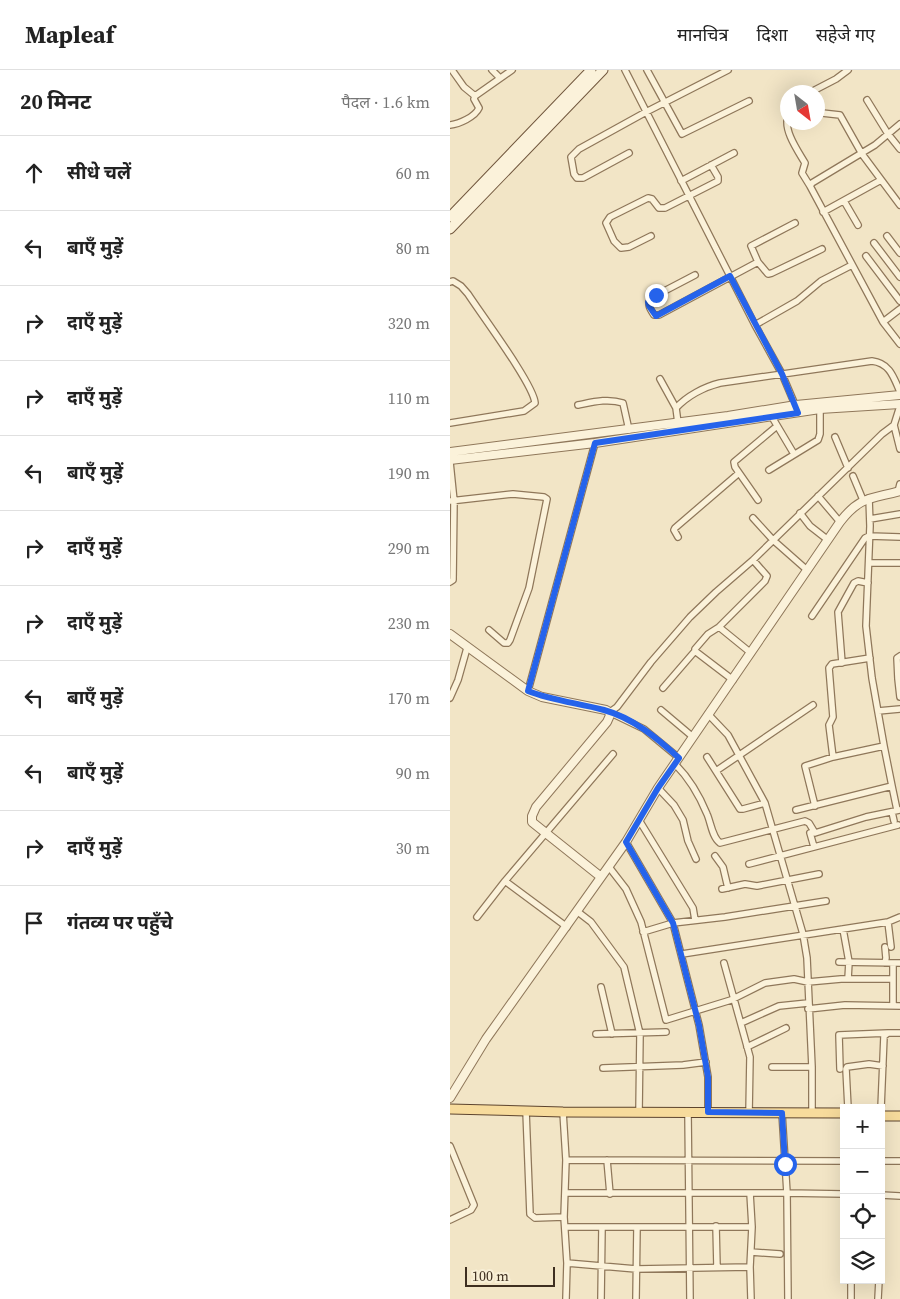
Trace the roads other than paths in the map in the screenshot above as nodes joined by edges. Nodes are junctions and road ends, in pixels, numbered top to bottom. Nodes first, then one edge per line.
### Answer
1 (452, 70) edge
2 (492, 70) edge
3 (512, 70) edge
4 (591, 70) edge
5 (603, 70) edge
6 (625, 70) edge
7 (647, 70) edge
8 (728, 70) edge
9 (848, 70) edge
10 (500, 78) junction
11 (824, 85) edge
12 (475, 96) junction
13 (867, 100) dead end
14 (749, 101) dead end
15 (664, 102) junction
16 (646, 112) junction
17 (825, 114) edge
18 (900, 124) edge
19 (450, 125) edge
20 (789, 130) edge
21 (888, 134) junction
22 (900, 149) edge
23 (629, 153) dead end
24 (734, 153) dead end
25 (862, 154) junction
26 (711, 165) junction
27 (681, 180) junction
28 (881, 180) junction
29 (810, 186) junction
30 (689, 196) junction
31 (844, 201) junction
32 (900, 205) edge
33 (823, 212) junction
34 (450, 217) edge
35 (795, 223) dead end
36 (858, 225) dead end
37 (450, 229) edge
38 (651, 236) dead end
39 (887, 236) dead end
40 (874, 243) dead end
41 (822, 249) dead end
42 (900, 253) edge
43 (866, 256) dead end
44 (758, 262) junction
45 (852, 265) junction
46 (695, 275) dead end
47 (730, 276) junction
48 (900, 277) edge
49 (450, 282) edge
50 (900, 301) edge
51 (900, 309) edge
52 (883, 322) junction
53 (755, 325) junction
54 (900, 344) edge
55 (782, 374) junction
56 (660, 379) dead end
57 (900, 394) edge
58 (578, 405) dead end
59 (900, 405) edge
60 (676, 408) junction
61 (797, 409) junction
62 (820, 410) junction
63 (772, 417) junction
64 (450, 423) edge
65 (678, 423) junction
66 (894, 425) junction
67 (777, 426) junction
68 (629, 430) junction
69 (834, 437) dead end
70 (595, 443) junction
71 (900, 449) edge
72 (450, 452) edge
73 (794, 454) junction
74 (450, 461) edge
75 (848, 468) junction
76 (769, 470) dead end
77 (739, 473) junction
78 (853, 476) dead end
79 (899, 489) edge
80 (818, 496) junction
81 (866, 499) junction
82 (758, 500) dead end
83 (452, 501) edge
84 (800, 513) junction
85 (900, 514) edge
86 (753, 518) dead end
87 (870, 518) junction
88 (840, 522) junction
89 (870, 536) junction
90 (678, 537) dead end
91 (900, 537) edge
92 (773, 540) junction
93 (828, 540) junction
94 (753, 560) junction
95 (869, 562) junction
96 (900, 563) edge
97 (808, 570) junction
98 (450, 582) edge
99 (868, 582) junction
100 (812, 616) dead end
101 (719, 627) junction
102 (489, 630) dead end
103 (450, 634) edge
104 (468, 648) junction
105 (695, 651) junction
106 (751, 653) junction
107 (900, 656) edge
108 (870, 658) junction
109 (842, 663) junction
110 (899, 679) edge
111 (732, 680) junction
112 (663, 688) dead end
113 (528, 691) junction
114 (900, 697) edge
115 (450, 698) edge
116 (813, 705) dead end
117 (900, 709) edge
118 (661, 710) dead end
119 (878, 712) junction
120 (611, 713) junction
121 (708, 714) junction
122 (693, 737) junction
123 (884, 746) junction
124 (612, 754) dead end
125 (740, 756) junction
126 (707, 757) dead end
127 (833, 757) junction
128 (677, 761) junction
129 (716, 771) junction
130 (892, 786) junction
131 (658, 788) junction
132 (765, 803) junction
133 (815, 806) junction
134 (796, 810) dead end
135 (896, 811) edge
136 (639, 820) junction
137 (772, 829) junction
138 (547, 832) junction
139 (810, 833) dead end
140 (626, 842) junction
141 (814, 847) junction
142 (780, 855) junction
143 (715, 856) dead end
144 (696, 859) dead end
145 (749, 864) dead end
146 (609, 867) junction
147 (819, 874) dead end
148 (601, 877) junction
149 (787, 879) junction
150 (505, 880) junction
151 (826, 901) dead end
152 (795, 906) junction
153 (578, 912) junction
154 (477, 917) dead end
155 (900, 917) edge
156 (695, 920) junction
157 (888, 922) junction
158 (673, 923) junction
159 (567, 927) junction
160 (843, 928) junction
161 (643, 932) junction
162 (803, 934) junction
163 (682, 954) junction
164 (724, 962) dead end
165 (839, 962) dead end
166 (849, 962) junction
167 (885, 962) junction
168 (893, 963) junction
169 (900, 963) edge
170 (848, 979) junction
171 (893, 979) junction
172 (808, 982) junction
173 (601, 987) dead end
174 (734, 998) junction
175 (808, 1006) junction
176 (893, 1006) junction
177 (900, 1006) edge
178 (695, 1012) junction
179 (741, 1023) junction
180 (786, 1028) dead end
181 (666, 1032) dead end
182 (888, 1032) junction
183 (900, 1033) edge
184 (596, 1034) dead end
185 (612, 1034) junction
186 (640, 1034) junction
187 (747, 1047) junction
188 (706, 1062) junction
189 (883, 1066) junction
190 (641, 1067) junction
191 (772, 1067) dead end
192 (812, 1067) junction
193 (603, 1068) dead end
194 (840, 1069) dead end
195 (450, 1098) edge
196 (848, 1104) edge
197 (881, 1104) edge
198 (450, 1109) edge
199 (885, 1109) edge
200 (900, 1110) edge
201 (526, 1111) junction
202 (563, 1112) junction
203 (639, 1112) junction
204 (708, 1112) junction
205 (688, 1113) junction
206 (749, 1113) junction
207 (782, 1113) junction
208 (812, 1113) junction
209 (840, 1113) edge
210 (885, 1116) edge
211 (900, 1116) edge
212 (450, 1146) edge
213 (566, 1160) junction
214 (607, 1160) junction
215 (690, 1160) junction
216 (785, 1161) junction
217 (840, 1161) edge
218 (885, 1161) edge
219 (900, 1161) edge
220 (565, 1193) junction
221 (690, 1193) junction
222 (750, 1193) junction
223 (786, 1193) junction
224 (610, 1194) junction
225 (840, 1194) edge
226 (885, 1196) edge
227 (900, 1196) edge
228 (564, 1217) junction
229 (450, 1220) edge
230 (716, 1226) junction
231 (565, 1227) junction
232 (602, 1227) junction
233 (637, 1227) junction
234 (690, 1227) junction
235 (752, 1227) junction
236 (751, 1252) junction
237 (780, 1254) dead end
238 (567, 1263) junction
239 (602, 1266) junction
240 (717, 1267) junction
241 (750, 1267) junction
242 (690, 1268) junction
243 (636, 1269) junction
244 (851, 1284) edge
245 (879, 1284) edge
246 (566, 1299) edge
247 (601, 1299) edge
248 (636, 1299) edge
249 (690, 1299) edge
250 (751, 1299) edge
251 (788, 1299) edge
252 (851, 1299) edge
253 (878, 1299) edge

1 - 12 street
2 - 10 street
3 - 10 street
4 - 34 main road
5 - 37 main road
6 - 16 street
7 - 15 street
8 - 15 street
9 - 11 street
10 - 12 street
12 - 19 street
13 - 21 street
14 - 15 street
15 - 16 street
16 - 23 street
16 - 27 street
17 - 25 street
18 - 21 street
20 - 29 street
21 - 22 street
21 - 25 street
24 - 26 street
25 - 28 street
25 - 29 street
26 - 27 street
26 - 30 street
27 - 30 street
28 - 31 street
28 - 32 street
29 - 33 street
30 - 38 street
30 - 47 street
31 - 33 street
31 - 36 street
33 - 45 street
35 - 44 street
39 - 42 street
40 - 48 street
41 - 44 street
43 - 50 street
44 - 47 street
45 - 52 street
45 - 53 street
46 - 47 street
47 - 53 street
49 - 64 street
51 - 52 street
52 - 54 street
53 - 55 street
55 - 57 street
55 - 60 street
55 - 61 street
56 - 60 street
57 - 61 street
58 - 68 street
59 - 62 street
59 - 66 street
60 - 65 street
61 - 62 street
61 - 63 street
61 - 65 street
62 - 73 street
63 - 67 street
63 - 70 street
65 - 68 street
66 - 71 street
66 - 75 street
67 - 73 street
67 - 77 street
68 - 72 street
69 - 75 street
70 - 74 street
70 - 113 street
73 - 76 street
74 - 83 street
75 - 80 street
77 - 82 street
77 - 90 street
78 - 81 street
79 - 81 street
80 - 84 street
80 - 88 street
81 - 87 street
81 - 88 street
83 - 98 street
83 - 102 street
84 - 92 street
84 - 93 street
85 - 87 street
86 - 92 street
87 - 89 street
88 - 93 street
89 - 91 street
89 - 95 street
89 - 100 street
92 - 94 street
92 - 97 street
93 - 97 street
94 - 101 street
94 - 120 street
95 - 96 street
95 - 99 street
97 - 106 street
99 - 108 street
99 - 109 street
101 - 105 street
101 - 106 street
103 - 104 street
104 - 113 street
104 - 115 street
105 - 111 street
105 - 112 street
106 - 111 street
107 - 110 street
108 - 109 street
108 - 119 street
109 - 127 street
110 - 114 street
111 - 121 street
113 - 120 street
116 - 125 street
117 - 119 street
118 - 122 street
119 - 123 street
120 - 128 street
120 - 138 street
121 - 122 street
121 - 125 street
122 - 128 street
123 - 127 street
123 - 130 street
124 - 138 street
125 - 129 street
125 - 132 street
126 - 129 street
127 - 133 street
128 - 131 street
128 - 137 street
129 - 132 street
130 - 133 street
130 - 135 street
131 - 136 street
131 - 144 street
132 - 137 street
133 - 134 street
135 - 137 street
135 - 141 street
136 - 140 street
136 - 156 street
137 - 142 street
138 - 148 street
138 - 150 street
139 - 141 street
140 - 146 street
140 - 158 street
141 - 142 street
142 - 145 street
142 - 149 street
143 - 149 street
146 - 148 street
146 - 161 street
147 - 149 street
148 - 153 street
149 - 152 street
150 - 154 street
150 - 159 street
151 - 152 street
152 - 156 street
152 - 162 street
153 - 159 street
153 - 186 street
155 - 157 street
156 - 158 street
157 - 160 street
157 - 167 street
158 - 161 street
158 - 163 street
159 - 195 street
160 - 162 street
160 - 166 street
161 - 178 street
162 - 163 street
162 - 172 street
163 - 178 street
164 - 174 street
165 - 166 street
166 - 167 street
166 - 170 street
167 - 168 street
168 - 169 street
168 - 171 street
170 - 171 street
170 - 172 street
171 - 176 street
172 - 174 street
172 - 175 street
173 - 185 street
174 - 178 street
174 - 179 street
175 - 176 street
175 - 179 street
175 - 192 street
176 - 177 street
178 - 188 street
179 - 187 street
180 - 187 street
181 - 186 street
182 - 183 street
182 - 189 street
182 - 194 street
184 - 185 street
185 - 186 street
186 - 190 street
187 - 206 street
188 - 190 street
188 - 204 street
189 - 196 street
189 - 197 street
190 - 193 street
190 - 203 street
191 - 192 street
192 - 208 street
198 - 201 main road
199 - 200 main road
201 - 202 main road
201 - 228 street
202 - 203 main road
202 - 213 street
203 - 205 main road
204 - 205 main road
204 - 206 main road
205 - 215 street
206 - 207 main road
207 - 208 main road
207 - 216 street
208 - 209 main road
210 - 211 main road
212 - 229 street
213 - 214 street
213 - 220 street
214 - 215 street
214 - 224 street
215 - 216 street
215 - 221 street
216 - 217 street
216 - 223 street
218 - 219 street
220 - 224 street
220 - 228 street
221 - 222 street
221 - 224 street
221 - 234 street
222 - 223 street
222 - 235 street
223 - 225 street
223 - 251 street
226 - 227 street
228 - 231 street
230 - 234 street
230 - 235 street
230 - 240 street
231 - 232 street
231 - 238 street
232 - 233 street
232 - 239 street
233 - 234 street
233 - 243 street
234 - 242 street
235 - 236 street
236 - 237 street
236 - 241 street
238 - 239 street
238 - 246 street
239 - 243 street
239 - 247 street
240 - 241 street
240 - 242 street
241 - 250 street
242 - 243 street
242 - 249 street
243 - 248 street
244 - 252 street
245 - 253 street

